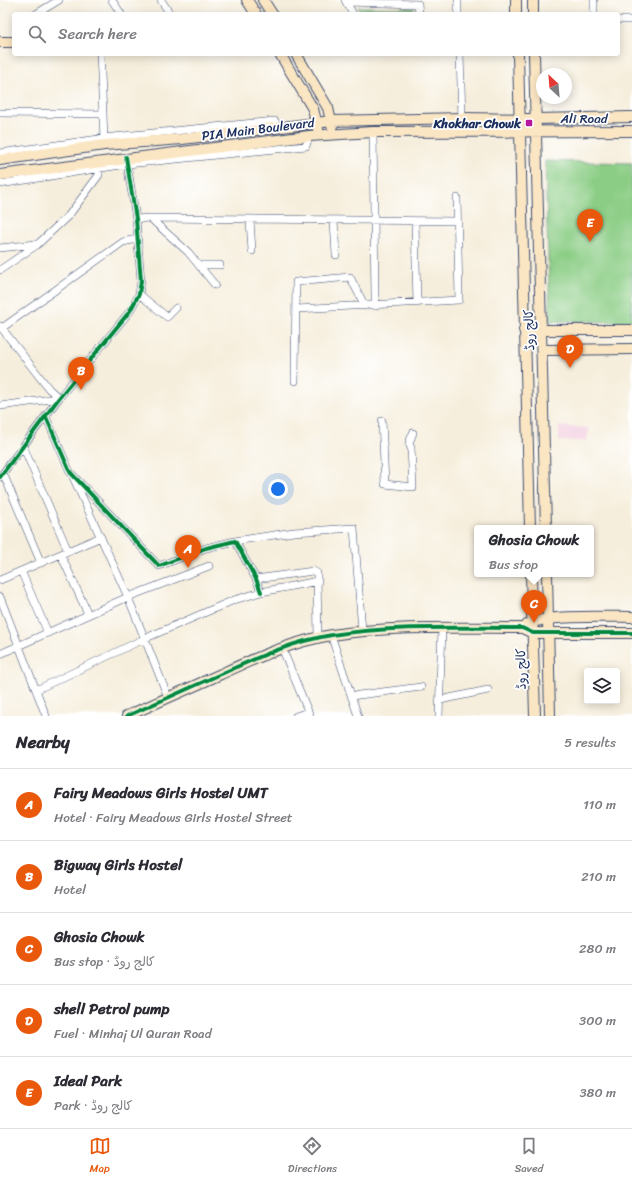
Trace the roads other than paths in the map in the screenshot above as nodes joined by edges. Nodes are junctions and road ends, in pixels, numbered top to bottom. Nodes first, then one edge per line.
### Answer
1 (59, 0) edge
2 (112, 0) edge
3 (161, 0) edge
4 (247, 0) edge
5 (263, 0) edge
6 (458, 0) edge
7 (516, 0) edge
8 (532, 0) edge
9 (594, 0) edge
10 (346, 1) edge
11 (39, 12) edge
12 (120, 12) edge
13 (169, 12) edge
14 (255, 12) edge
15 (271, 12) edge
16 (353, 12) edge
17 (418, 12) edge
18 (458, 12) edge
19 (516, 12) edge
20 (533, 12) edge
21 (594, 12) edge
22 (620, 20) edge
23 (632, 20) edge
24 (0, 42) edge
25 (12, 42) edge
26 (100, 56) edge
27 (281, 56) edge
28 (297, 56) edge
29 (460, 56) edge
30 (518, 56) edge
31 (534, 56) edge
32 (0, 113) edge
33 (103, 114) junction
34 (632, 117) edge
35 (462, 118) junction
36 (520, 119) junction
37 (536, 119) junction
38 (332, 121) junction
39 (317, 122) junction
40 (520, 131) junction
41 (536, 131) junction
42 (632, 131) edge
43 (373, 132) junction
44 (333, 134) junction
45 (314, 135) junction
46 (104, 142) junction
47 (0, 153) edge
48 (0, 160) edge
49 (127, 161) junction
50 (99, 165) junction
51 (0, 175) edge
52 (0, 184) edge
53 (457, 198) dead end
54 (136, 218) junction
55 (150, 218) junction
56 (250, 220) junction
57 (334, 220) junction
58 (374, 220) junction
59 (457, 221) junction
60 (415, 222) junction
61 (138, 240) junction
62 (38, 244) junction
63 (0, 248) edge
64 (252, 251) dead end
65 (336, 255) dead end
66 (199, 265) junction
67 (220, 265) dead end
68 (0, 270) edge
69 (215, 285) dead end
70 (139, 294) junction
71 (417, 303) junction
72 (365, 306) junction
73 (376, 306) junction
74 (176, 308) dead end
75 (297, 309) junction
76 (1, 327) edge
77 (524, 330) junction
78 (542, 330) junction
79 (593, 330) junction
80 (632, 330) edge
81 (592, 349) junction
82 (632, 349) edge
83 (543, 350) junction
84 (295, 381) dead end
85 (59, 398) junction
86 (0, 406) edge
87 (46, 417) junction
88 (382, 421) dead end
89 (413, 434) dead end
90 (23, 446) junction
91 (70, 472) junction
92 (2, 475) edge
93 (530, 525) edge
94 (546, 525) edge
95 (101, 537) junction
96 (235, 541) junction
97 (68, 552) junction
98 (61, 555) junction
99 (41, 563) junction
100 (21, 571) junction
101 (190, 573) dead end
102 (531, 577) edge
103 (547, 577) edge
104 (256, 579) junction
105 (0, 580) edge
106 (318, 581) junction
107 (261, 592) junction
108 (0, 597) edge
109 (128, 597) junction
110 (88, 614) junction
111 (632, 617) edge
112 (548, 619) junction
113 (532, 621) junction
114 (442, 628) junction
115 (522, 628) junction
116 (362, 631) junction
117 (48, 633) junction
118 (533, 633) junction
119 (549, 633) junction
120 (632, 633) edge
121 (331, 635) junction
122 (146, 638) junction
123 (318, 638) junction
124 (18, 646) junction
125 (282, 648) junction
126 (0, 654) edge
127 (421, 687) dead end
128 (36, 690) junction
129 (488, 690) dead end
130 (351, 696) junction
131 (168, 697) junction
132 (440, 700) junction
133 (309, 714) edge
134 (46, 716) edge
135 (127, 716) edge
136 (296, 716) edge
137 (358, 716) edge
138 (439, 716) edge
139 (535, 716) edge
140 (550, 716) edge

1 - 11 street
2 - 12 street
3 - 13 street
4 - 14 main road
5 - 15 main road
6 - 18 street
7 - 19 main road
8 - 20 main road
9 - 21 street
10 - 16 street
10 - 17 street
22 - 23 street
24 - 25 main road
26 - 33 street
27 - 39 main road
28 - 38 main road
29 - 35 street
30 - 36 main road
31 - 37 main road
32 - 33 street
33 - 46 street
34 - 37 main road, Ali Road
35 - 36 main road, PIA Main Boulevard
35 - 38 main road, PIA Main Boulevard
36 - 37 main road, Ali Road
36 - 40 main road, کالج روڈ
37 - 41 main road, کالج روڈ
38 - 39 main road, PIA Main Boulevard
38 - 44 main road
39 - 45 main road
39 - 46 main road, PIA Main Boulevard
40 - 41 main road, Ali Road
40 - 43 main road, PIA Main Boulevard
40 - 77 main road, کالج روڈ
41 - 42 main road, Ali Road
41 - 78 main road, کالج روڈ
43 - 44 main road, PIA Main Boulevard
43 - 58 street
44 - 45 main road, PIA Main Boulevard
45 - 49 main road, PIA Main Boulevard
46 - 47 street
46 - 48 main road, PIA Main Boulevard
49 - 50 main road, PIA Main Boulevard
49 - 54 street
50 - 51 main road, PIA Main Boulevard
50 - 52 street
50 - 62 street
53 - 59 street
54 - 55 street
54 - 61 street
55 - 56 street
55 - 66 street
56 - 57 street
56 - 64 street
57 - 58 street
57 - 65 street
58 - 60 street
58 - 73 street
59 - 60 street
59 - 71 street
60 - 71 street
61 - 70 street
61 - 76 street
62 - 63 street
62 - 68 street
66 - 67 street
66 - 69 street
70 - 74 street
70 - 85 street
71 - 73 street
72 - 73 street
72 - 75 street
72 - 75 street
75 - 84 street
76 - 85 street
77 - 78 main road
77 - 93 main road, کالج روڈ
78 - 79 main road
78 - 83 main road, کالج روڈ
79 - 80 main road
79 - 81 main road
81 - 82 main road
81 - 83 main road
83 - 94 main road, کالج روڈ
85 - 86 street
85 - 87 street
87 - 90 street
87 - 91 street
88 - 89 street
90 - 92 street
90 - 97 street
91 - 95 street
91 - 96 street
92 - 99 street
95 - 97 street
95 - 109 street
96 - 104 street
96 - 116 street
97 - 98 street
98 - 99 street
98 - 110 street
99 - 100 street
100 - 105 street
100 - 117 street
101 - 109 street
102 - 113 main road, کالج روڈ
103 - 112 main road
104 - 106 street
104 - 107 street
106 - 107 street
106 - 123 street
107 - 122 street
108 - 124 street
109 - 110 street
109 - 122 street
110 - 117 street
111 - 112 main road
112 - 113 main road
112 - 119 main road
113 - 115 main road
113 - 118 main road, کالج روڈ
114 - 115 main road
114 - 116 main road
114 - 132 street
115 - 118 main road
116 - 121 main road
117 - 124 street
118 - 119 main road
118 - 139 main road, کالج روڈ
119 - 120 main road
119 - 140 main road
121 - 123 main road
121 - 130 street
122 - 128 street
122 - 131 street
123 - 125 main road
124 - 126 street
124 - 128 street
125 - 131 main road
125 - 133 street
127 - 130 street
128 - 134 street
129 - 132 street
130 - 137 street
131 - 135 main road
132 - 138 street
133 - 136 street

